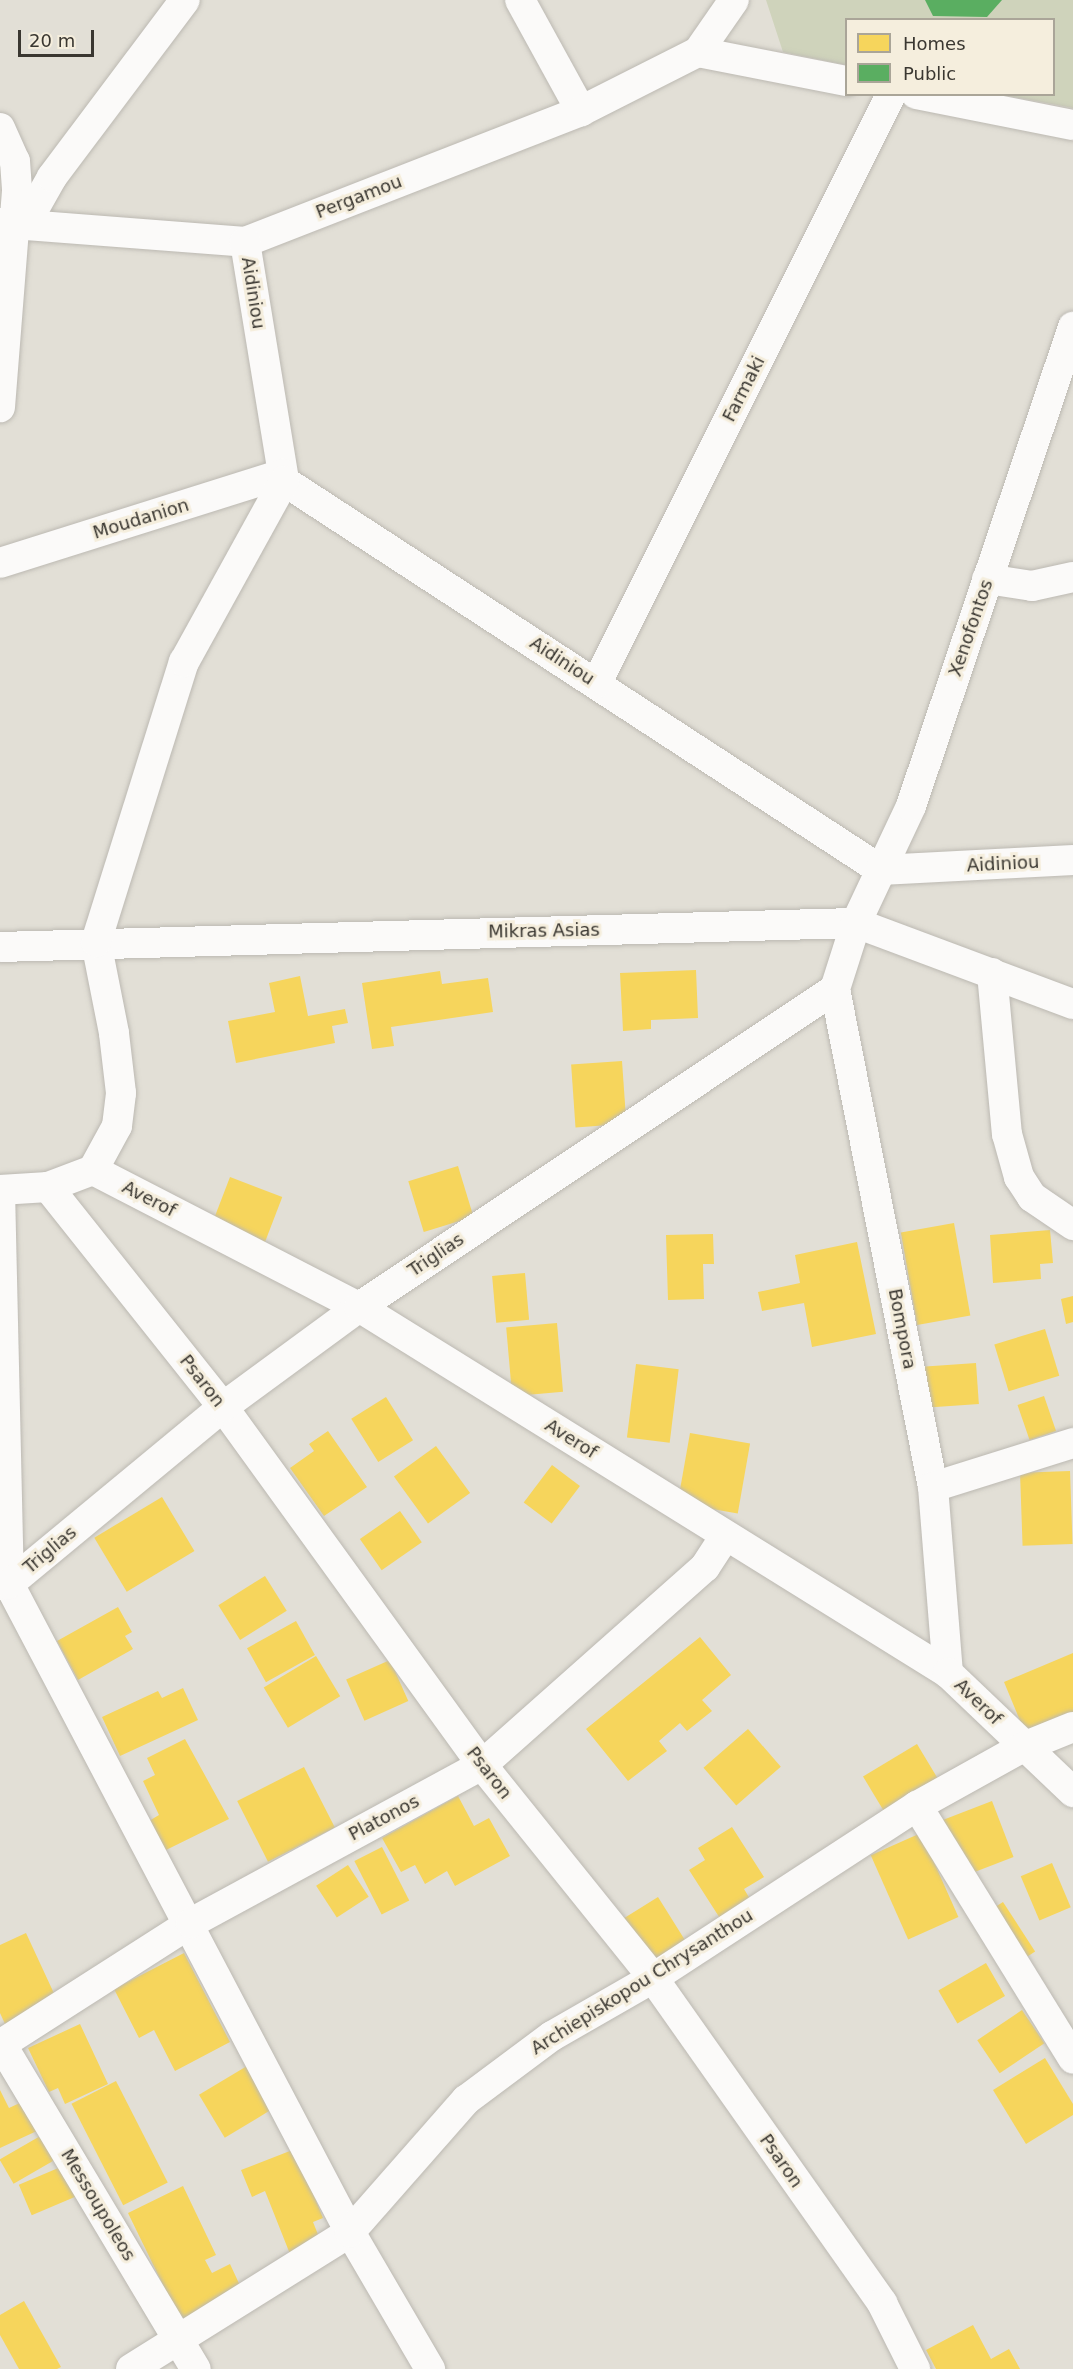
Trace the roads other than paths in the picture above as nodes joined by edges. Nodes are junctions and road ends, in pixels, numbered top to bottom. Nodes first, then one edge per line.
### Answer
1 (185, 0) edge
2 (520, 0) edge
3 (734, 0) edge
4 (698, 52) junction
5 (845, 81) edge
6 (890, 96) edge
7 (926, 96) edge
8 (581, 111) junction
9 (1073, 125) edge
10 (0, 128) edge
11 (13, 224) edge
12 (245, 242) junction
13 (1073, 327) edge
14 (0, 407) edge
15 (283, 478) junction
16 (0, 563) edge
17 (1073, 577) edge
18 (987, 579) junction
19 (597, 683) junction
20 (1073, 860) edge
21 (881, 870) junction
22 (856, 923) junction
23 (96, 942) junction
24 (0, 947) edge
25 (992, 973) junction
26 (835, 989) junction
27 (1073, 1004) edge
28 (93, 1170) junction
29 (48, 1187) junction
30 (0, 1190) edge
31 (1073, 1225) edge
32 (359, 1307) junction
33 (223, 1407) junction
34 (1073, 1443) edge
35 (933, 1487) junction
36 (725, 1536) junction
37 (5, 1585) edge
38 (948, 1672) junction
39 (1073, 1727) edge
40 (1021, 1748) junction
41 (482, 1765) junction
42 (1073, 1792) edge
43 (917, 1806) junction
44 (191, 1923) junction
45 (653, 1978) junction
46 (1, 2044) edge
47 (1073, 2059) edge
48 (350, 2232) junction
49 (178, 2340) junction
50 (131, 2369) edge
51 (196, 2369) edge
52 (430, 2369) edge
53 (915, 2369) edge

1 - 11 street
2 - 8 street
3 - 4 street, Pergamou
4 - 5 street
4 - 8 street, Pergamou
6 - 19 street, Farmaki
7 - 9 street
8 - 12 street, Pergamou
10 - 11 street
11 - 12 street, Pergamou
11 - 14 street
12 - 15 street, Aidiniou
13 - 18 street, Xenofontos
15 - 16 street, Moudanion
15 - 19 street, Aidiniou
15 - 23 street
17 - 18 street
18 - 21 street, Xenofontos
19 - 21 street, Aidiniou
20 - 21 street, Aidiniou
21 - 22 street, Xenofontos
22 - 23 street, Mikras Asias
22 - 25 street, Mikras Asias
22 - 26 street
23 - 24 street, Mikras Asias
23 - 28 street
25 - 27 street, Mikras Asias
25 - 31 street
26 - 32 street, Triglias
26 - 35 street, Bompora
28 - 29 street
28 - 32 street, Averof
29 - 30 street
29 - 33 street, Psaron
30 - 37 street
32 - 33 street, Triglias
32 - 36 street, Averof
33 - 37 street, Triglias
33 - 41 street, Psaron
34 - 35 street
35 - 38 street, Bompora
36 - 38 street, Averof
36 - 41 street, Platonos
37 - 44 street
38 - 40 street, Averof
39 - 40 street, Archiepiskopou Chrysanthou
40 - 42 street, Averof
40 - 43 street, Archiepiskopou Chrysanthou
41 - 44 street, Platonos
41 - 45 street, Psaron
43 - 45 street, Archiepiskopou Chrysanthou
43 - 47 street
44 - 46 street, Platonos
44 - 48 street
45 - 48 street, Archiepiskopou Chrysanthou
45 - 53 street, Psaron
46 - 49 street, Messoupoleos
48 - 49 street, Archiepiskopou Chrysanthou
48 - 52 street
49 - 50 street, Archiepiskopou Chrysanthou
49 - 51 street, Messoupoleos

